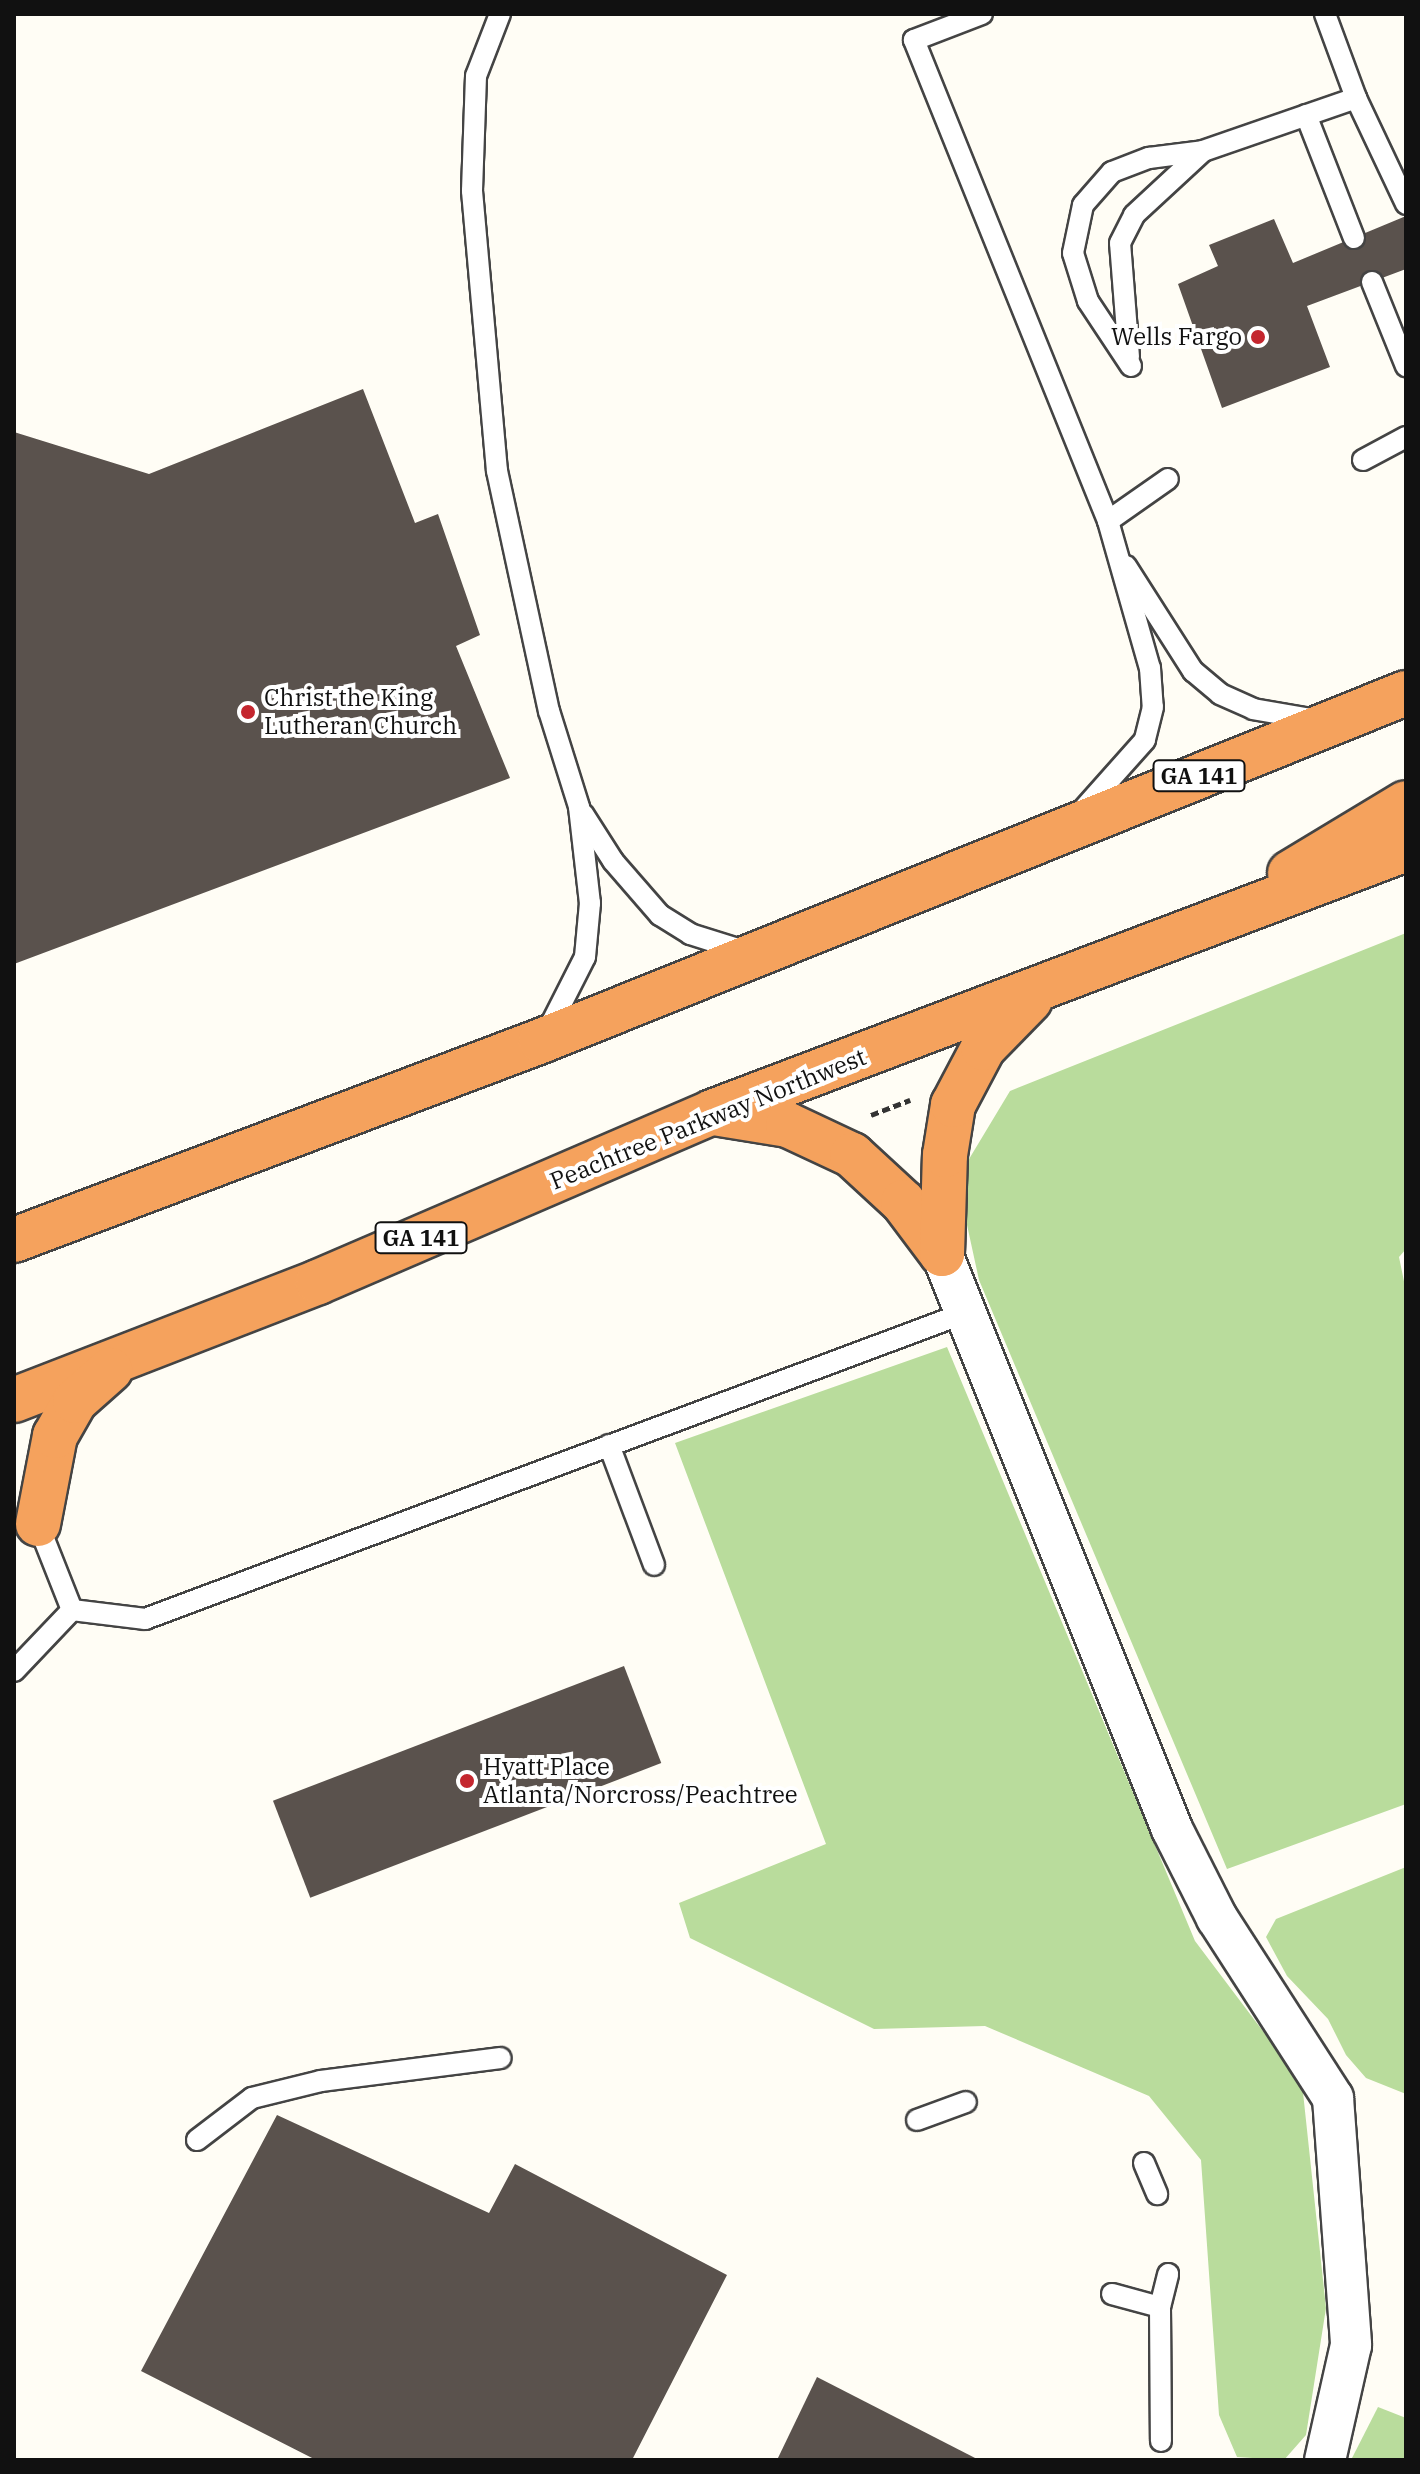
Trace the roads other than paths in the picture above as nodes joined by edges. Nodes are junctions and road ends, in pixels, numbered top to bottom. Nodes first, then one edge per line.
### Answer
1 (500, 14) edge
2 (982, 14) edge
3 (1325, 14) edge
4 (1356, 98) junction
5 (1306, 115) junction
6 (1203, 151) junction
7 (1406, 204) edge
8 (1354, 238) dead end
9 (1372, 282) dead end
10 (1406, 366) edge
11 (1406, 437) edge
12 (1363, 460) dead end
13 (1168, 479) dead end
14 (1108, 521) junction
15 (1116, 549) junction
16 (1406, 693) edge
17 (1332, 722) junction
18 (1406, 803) edge
19 (579, 807) junction
20 (1066, 829) junction
21 (1406, 849) edge
22 (1207, 926) junction
23 (759, 954) junction
24 (1048, 987) junction
25 (541, 1041) junction
26 (712, 1112) junction
27 (16, 1237) edge
28 (942, 1254) junction
29 (962, 1314) junction
30 (128, 1359) junction
31 (14, 1400) edge
32 (609, 1445) junction
33 (26, 1511) edge
34 (654, 1565) dead end
35 (72, 1610) junction
36 (14, 1671) edge
37 (501, 2058) dead end
38 (966, 2102) dead end
39 (917, 2120) dead end
40 (197, 2140) dead end
41 (1144, 2163) dead end
42 (1157, 2194) dead end
43 (1168, 2274) dead end
44 (1112, 2294) dead end
45 (1160, 2307) junction
46 (1161, 2441) dead end
47 (1325, 2460) edge

1 - 19 lane
2 - 14 lane
3 - 4 lane
4 - 5 lane
4 - 7 lane
5 - 6 lane
5 - 8 lane
6 - 6 lane
9 - 10 lane
11 - 12 lane
13 - 14 lane
14 - 15 lane
15 - 17 lane
15 - 20 lane
16 - 17 highway, GA 141
17 - 20 highway, GA 141
18 - 22 highway
19 - 23 lane
19 - 25 lane
20 - 23 highway, GA 141
21 - 22 highway, Peachtree Parkway Northwest / GA 141
22 - 24 highway, Peachtree Parkway Northwest / GA 141
23 - 25 highway, GA 141
24 - 26 highway, Peachtree Parkway Northwest / GA 141
24 - 28 highway
25 - 27 highway, GA 141
26 - 28 highway
26 - 30 highway, Peachtree Parkway Northwest / GA 141
28 - 29 street
29 - 32 lane
29 - 47 street
30 - 31 highway, Peachtree Parkway Northwest / GA 141
30 - 33 highway
32 - 34 lane
32 - 35 lane
33 - 35 lane
35 - 36 lane
37 - 40 lane
38 - 39 lane
41 - 42 lane
43 - 45 lane
44 - 45 lane
45 - 46 lane

